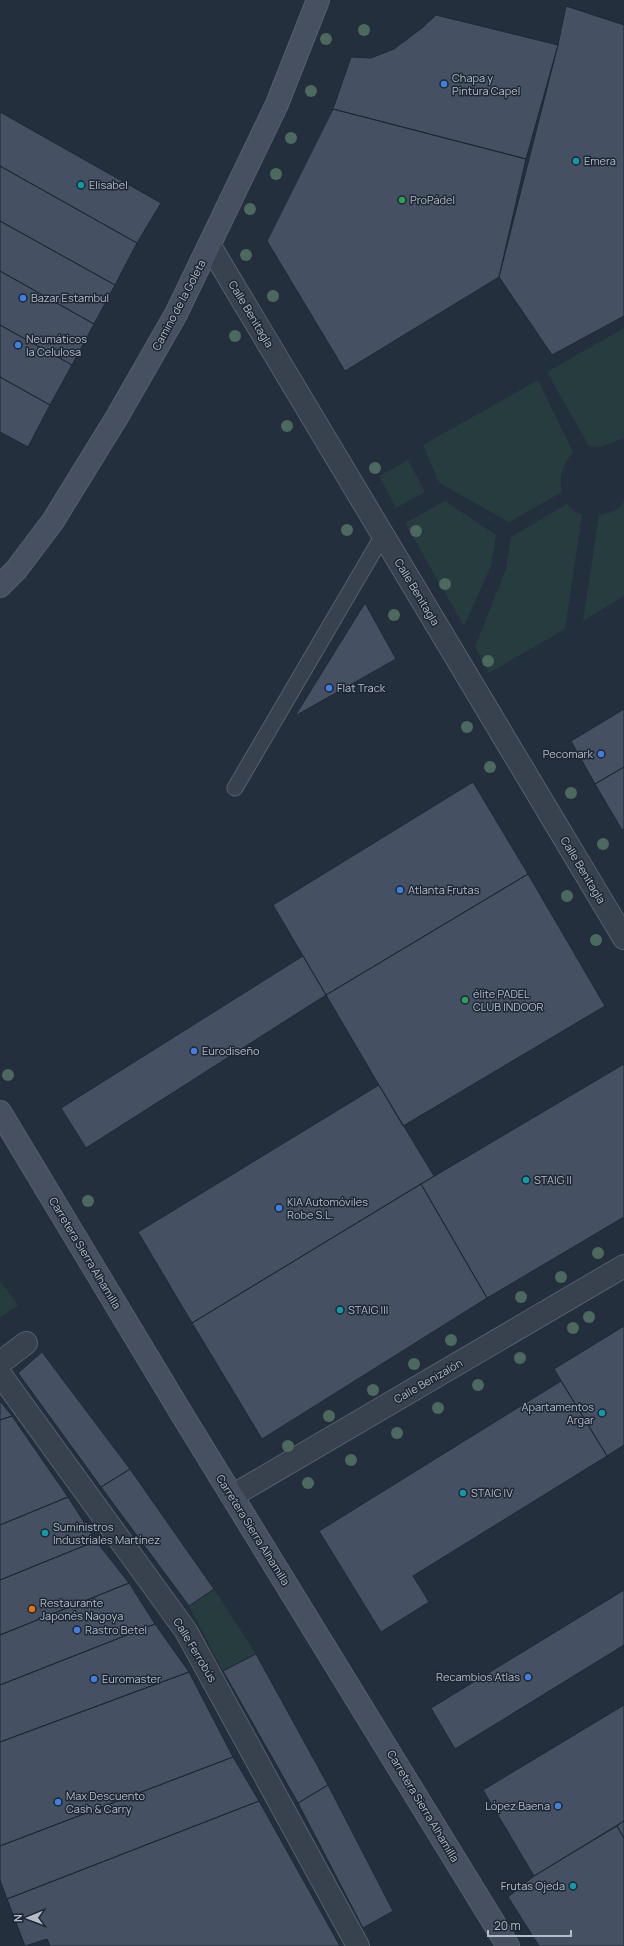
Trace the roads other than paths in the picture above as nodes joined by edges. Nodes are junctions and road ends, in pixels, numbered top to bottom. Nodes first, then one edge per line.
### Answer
1 (318, 0) edge
2 (210, 246) junction
3 (383, 535) junction
4 (0, 586) edge
5 (235, 788) dead end
6 (624, 938) edge
7 (0, 1112) edge
8 (624, 1266) edge
9 (26, 1343) dead end
10 (0, 1363) edge
11 (0, 1374) edge
12 (232, 1496) junction
13 (358, 1946) edge
14 (508, 1946) edge

1 - 2 main road, Camino de la Goleta
2 - 3 street, Calle Benitagla
2 - 4 main road, Camino de la Goleta
3 - 5 lane
3 - 6 street, Calle Benitagla
7 - 12 main road, Carretera Sierra Alhamilla
8 - 12 street, Calle Benizalón
9 - 10 street
11 - 13 street, Calle Ferrobús
12 - 14 main road, Carretera Sierra Alhamilla

